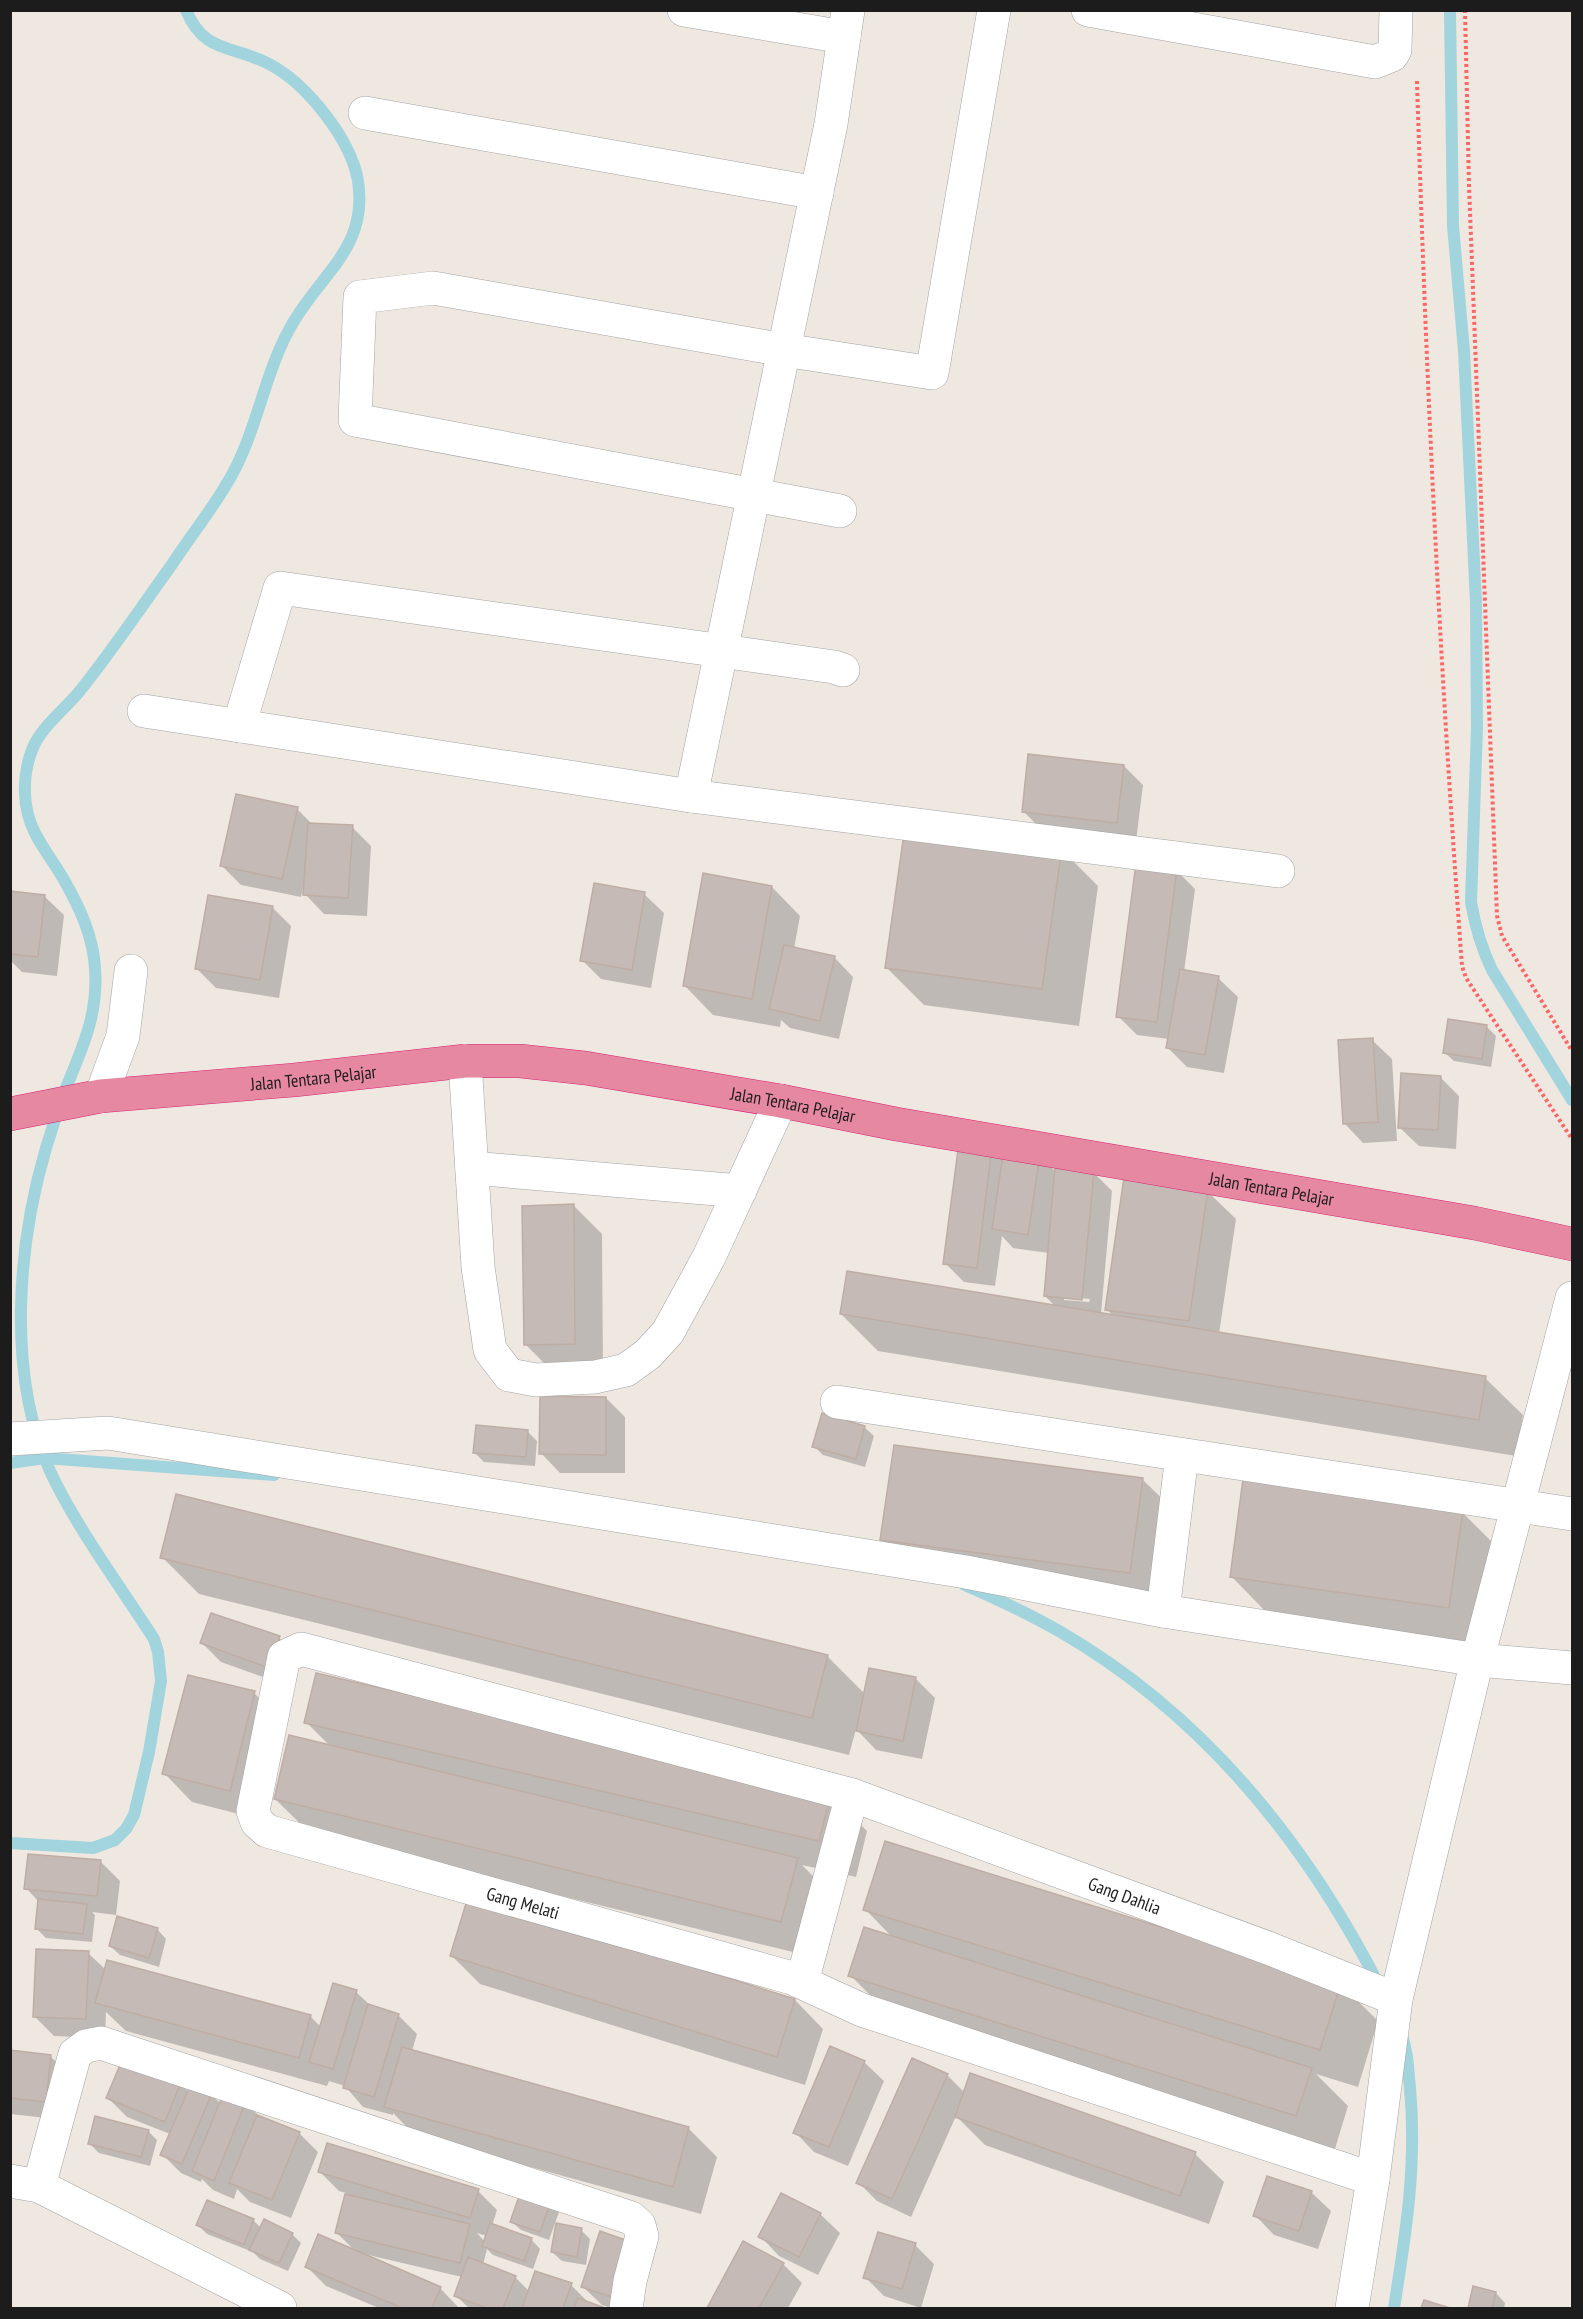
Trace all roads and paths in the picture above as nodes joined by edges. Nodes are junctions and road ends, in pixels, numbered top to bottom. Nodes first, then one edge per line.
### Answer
1 (684, 10) edge
2 (994, 10) edge
3 (1088, 10) edge
4 (1396, 10) edge
5 (1465, 10) edge
6 (846, 24) edge
7 (1417, 81) dead end
8 (365, 113) dead end
9 (817, 193) junction
10 (784, 350) junction
11 (754, 494) junction
12 (840, 511) dead end
13 (722, 651) junction
14 (843, 670) dead end
15 (144, 711) dead end
16 (239, 726) junction
17 (692, 796) junction
18 (1278, 871) dead end
19 (131, 971) dead end
20 (1572, 1051) edge
21 (465, 1061) junction
22 (101, 1096) junction
23 (781, 1101) junction
24 (10, 1114) edge
25 (1572, 1138) edge
26 (472, 1168) junction
27 (740, 1191) junction
28 (1572, 1244) edge
29 (1572, 1298) edge
30 (837, 1402) dead end
31 (10, 1440) edge
32 (1182, 1455) junction
33 (1518, 1506) junction
34 (1572, 1514) edge
35 (1163, 1611) junction
36 (1478, 1660) junction
37 (1572, 1668) edge
38 (852, 1795) junction
39 (253, 1811) joint
40 (802, 1982) junction
41 (1396, 1999) junction
42 (1373, 2179) junction
43 (25, 2183) edge
44 (280, 2308) edge
45 (626, 2308) edge
46 (1352, 2308) edge

1 - 6 street
2 - 10 street
3 - 4 street
5 - 20 path
6 - 9 street
7 - 25 path
8 - 9 street
9 - 10 street
10 - 11 street
10 - 11 street
11 - 12 street
11 - 13 street
13 - 14 street
13 - 16 street
13 - 17 street
15 - 16 street
16 - 17 street
17 - 18 street
19 - 22 street
21 - 22 highway, Jalan Tentara Pelajar
21 - 23 highway, Jalan Tentara Pelajar
21 - 26 street
22 - 24 highway, Jalan Tentara Pelajar
23 - 27 street
23 - 28 highway, Jalan Tentara Pelajar
26 - 27 street
26 - 27 street
29 - 33 street
30 - 32 street
31 - 35 street
32 - 33 street
32 - 35 street
33 - 34 street
33 - 36 street
35 - 36 street
36 - 37 street
36 - 41 street
38 - 39 street, Gang Dahlia
38 - 40 street
38 - 41 street, Gang Dahlia
39 - 40 street, Gang Melati
40 - 42 street, Gang Melati
41 - 42 street
42 - 46 street
43 - 44 street
43 - 45 street

